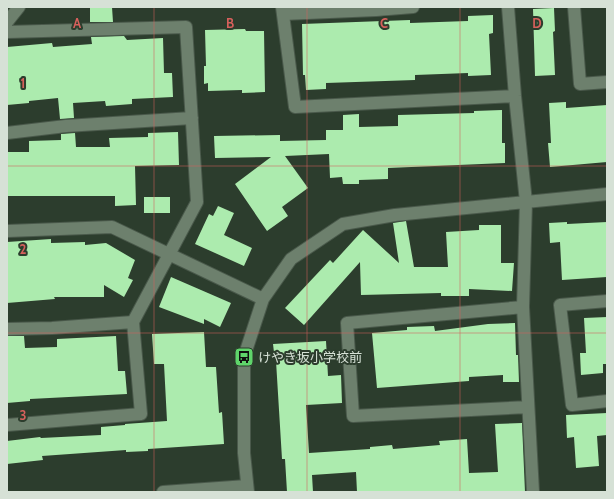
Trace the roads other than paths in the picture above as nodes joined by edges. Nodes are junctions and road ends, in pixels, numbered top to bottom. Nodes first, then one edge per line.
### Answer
1 (20, 7) edge
2 (413, 7) edge
3 (508, 7) edge
4 (574, 7) edge
5 (283, 11) edge
6 (7, 22) edge
7 (7, 32) edge
8 (607, 82) edge
9 (515, 96) junction
10 (192, 118) junction
11 (7, 133) edge
12 (607, 194) edge
13 (526, 202) junction
14 (7, 231) edge
15 (169, 254) junction
16 (263, 299) junction
17 (607, 301) edge
18 (523, 307) junction
19 (133, 322) junction
20 (7, 329) edge
21 (607, 400) edge
22 (528, 407) junction
23 (7, 426) edge
24 (248, 489) edge
25 (163, 492) edge
26 (533, 492) edge

1 - 6 street
2 - 5 street
3 - 9 street
4 - 8 street
5 - 9 street
7 - 10 street
9 - 13 street
10 - 11 street
10 - 15 street
12 - 13 street
13 - 16 street
13 - 18 street
14 - 15 street
15 - 16 street
15 - 19 street
16 - 24 street
17 - 21 street
18 - 22 street
18 - 22 street
19 - 20 street
19 - 23 street
22 - 26 street
24 - 25 street

